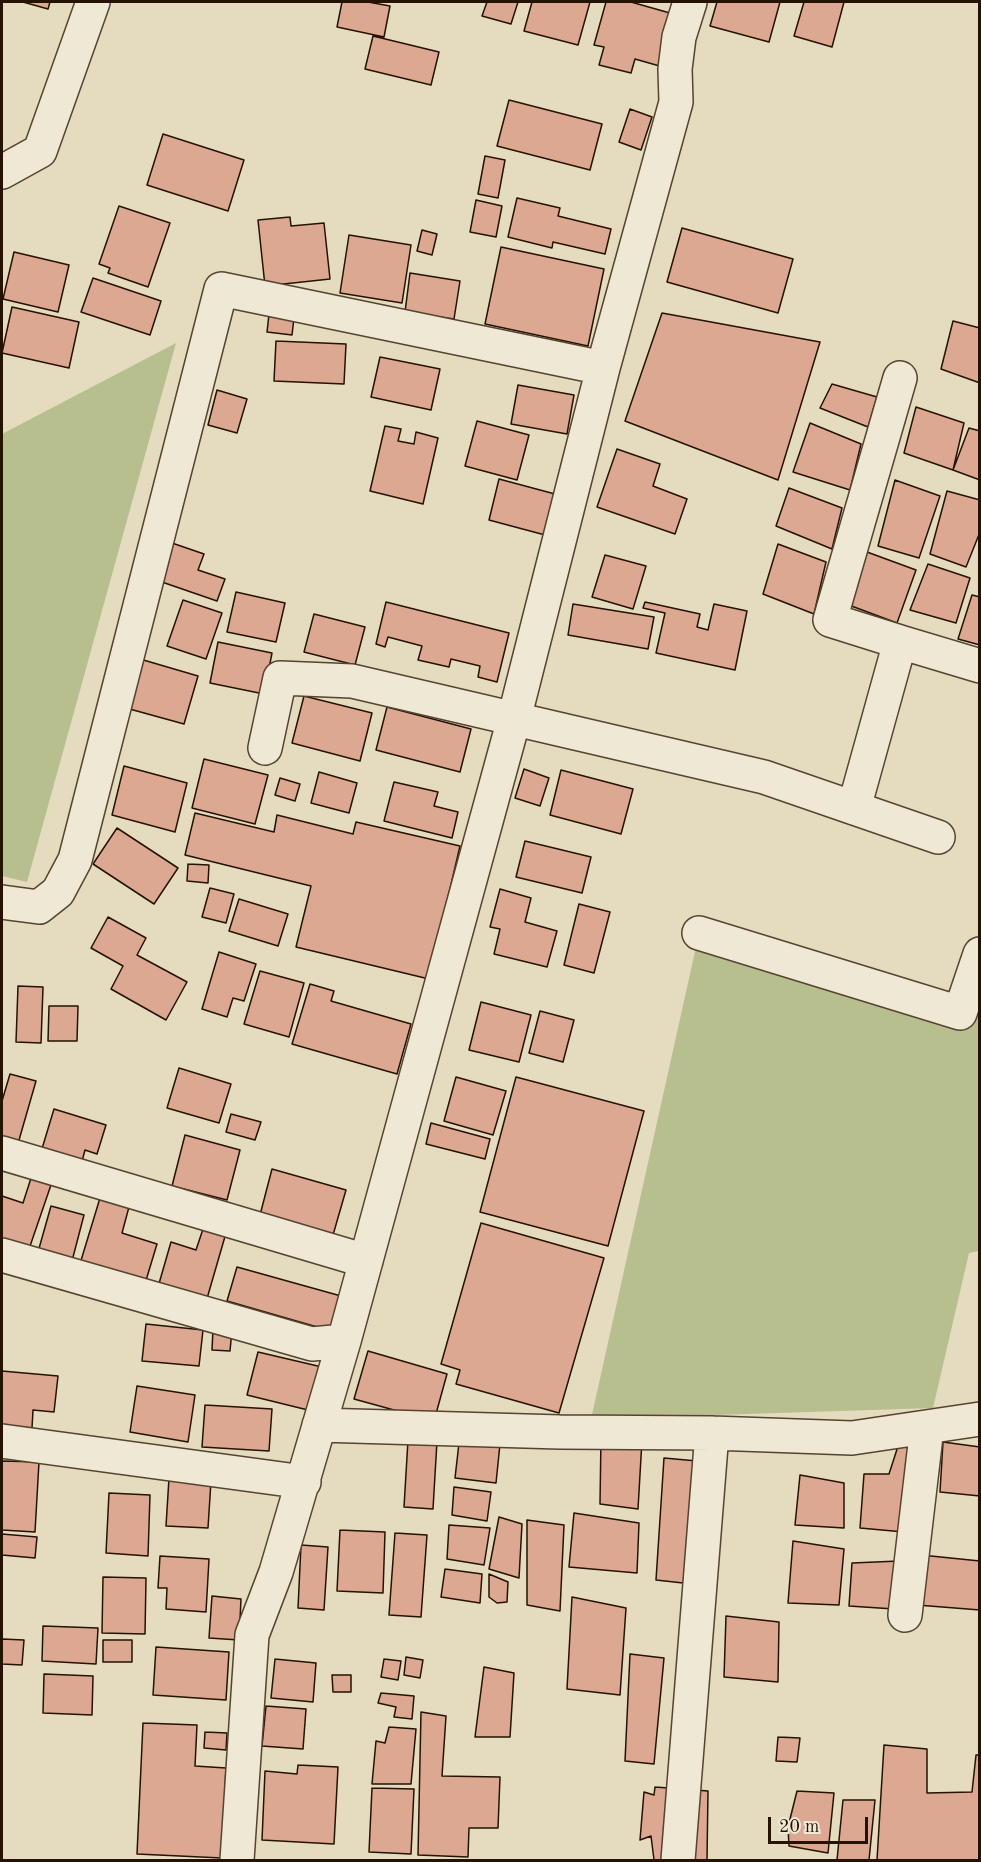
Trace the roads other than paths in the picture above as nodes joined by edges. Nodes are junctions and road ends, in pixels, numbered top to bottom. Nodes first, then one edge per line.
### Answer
1 (93, 2) edge
2 (690, 2) edge
3 (2, 172) edge
4 (603, 368) junction
5 (900, 378) dead end
6 (900, 642) junction
7 (980, 666) edge
8 (514, 719) junction
9 (265, 748) dead end
10 (854, 808) junction
11 (938, 837) dead end
12 (2, 902) edge
13 (699, 933) dead end
14 (980, 954) edge
15 (2, 1153) edge
16 (2, 1254) edge
17 (366, 1261) junction
18 (344, 1341) junction
19 (980, 1419) edge
20 (319, 1425) junction
21 (927, 1427) junction
22 (712, 1433) junction
23 (2, 1441) edge
24 (304, 1482) junction
25 (905, 1615) dead end
26 (237, 1860) edge
27 (678, 1860) edge

1 - 3 street
2 - 4 street
4 - 8 street
4 - 12 street
5 - 6 street
6 - 7 street
6 - 10 street
8 - 9 street
8 - 10 street
8 - 17 street
10 - 11 street
13 - 14 street
15 - 17 street
16 - 18 street
17 - 18 street
18 - 20 street
19 - 21 street
20 - 22 street
20 - 24 street
21 - 22 street
21 - 25 street
22 - 27 street
23 - 24 street
24 - 26 street

